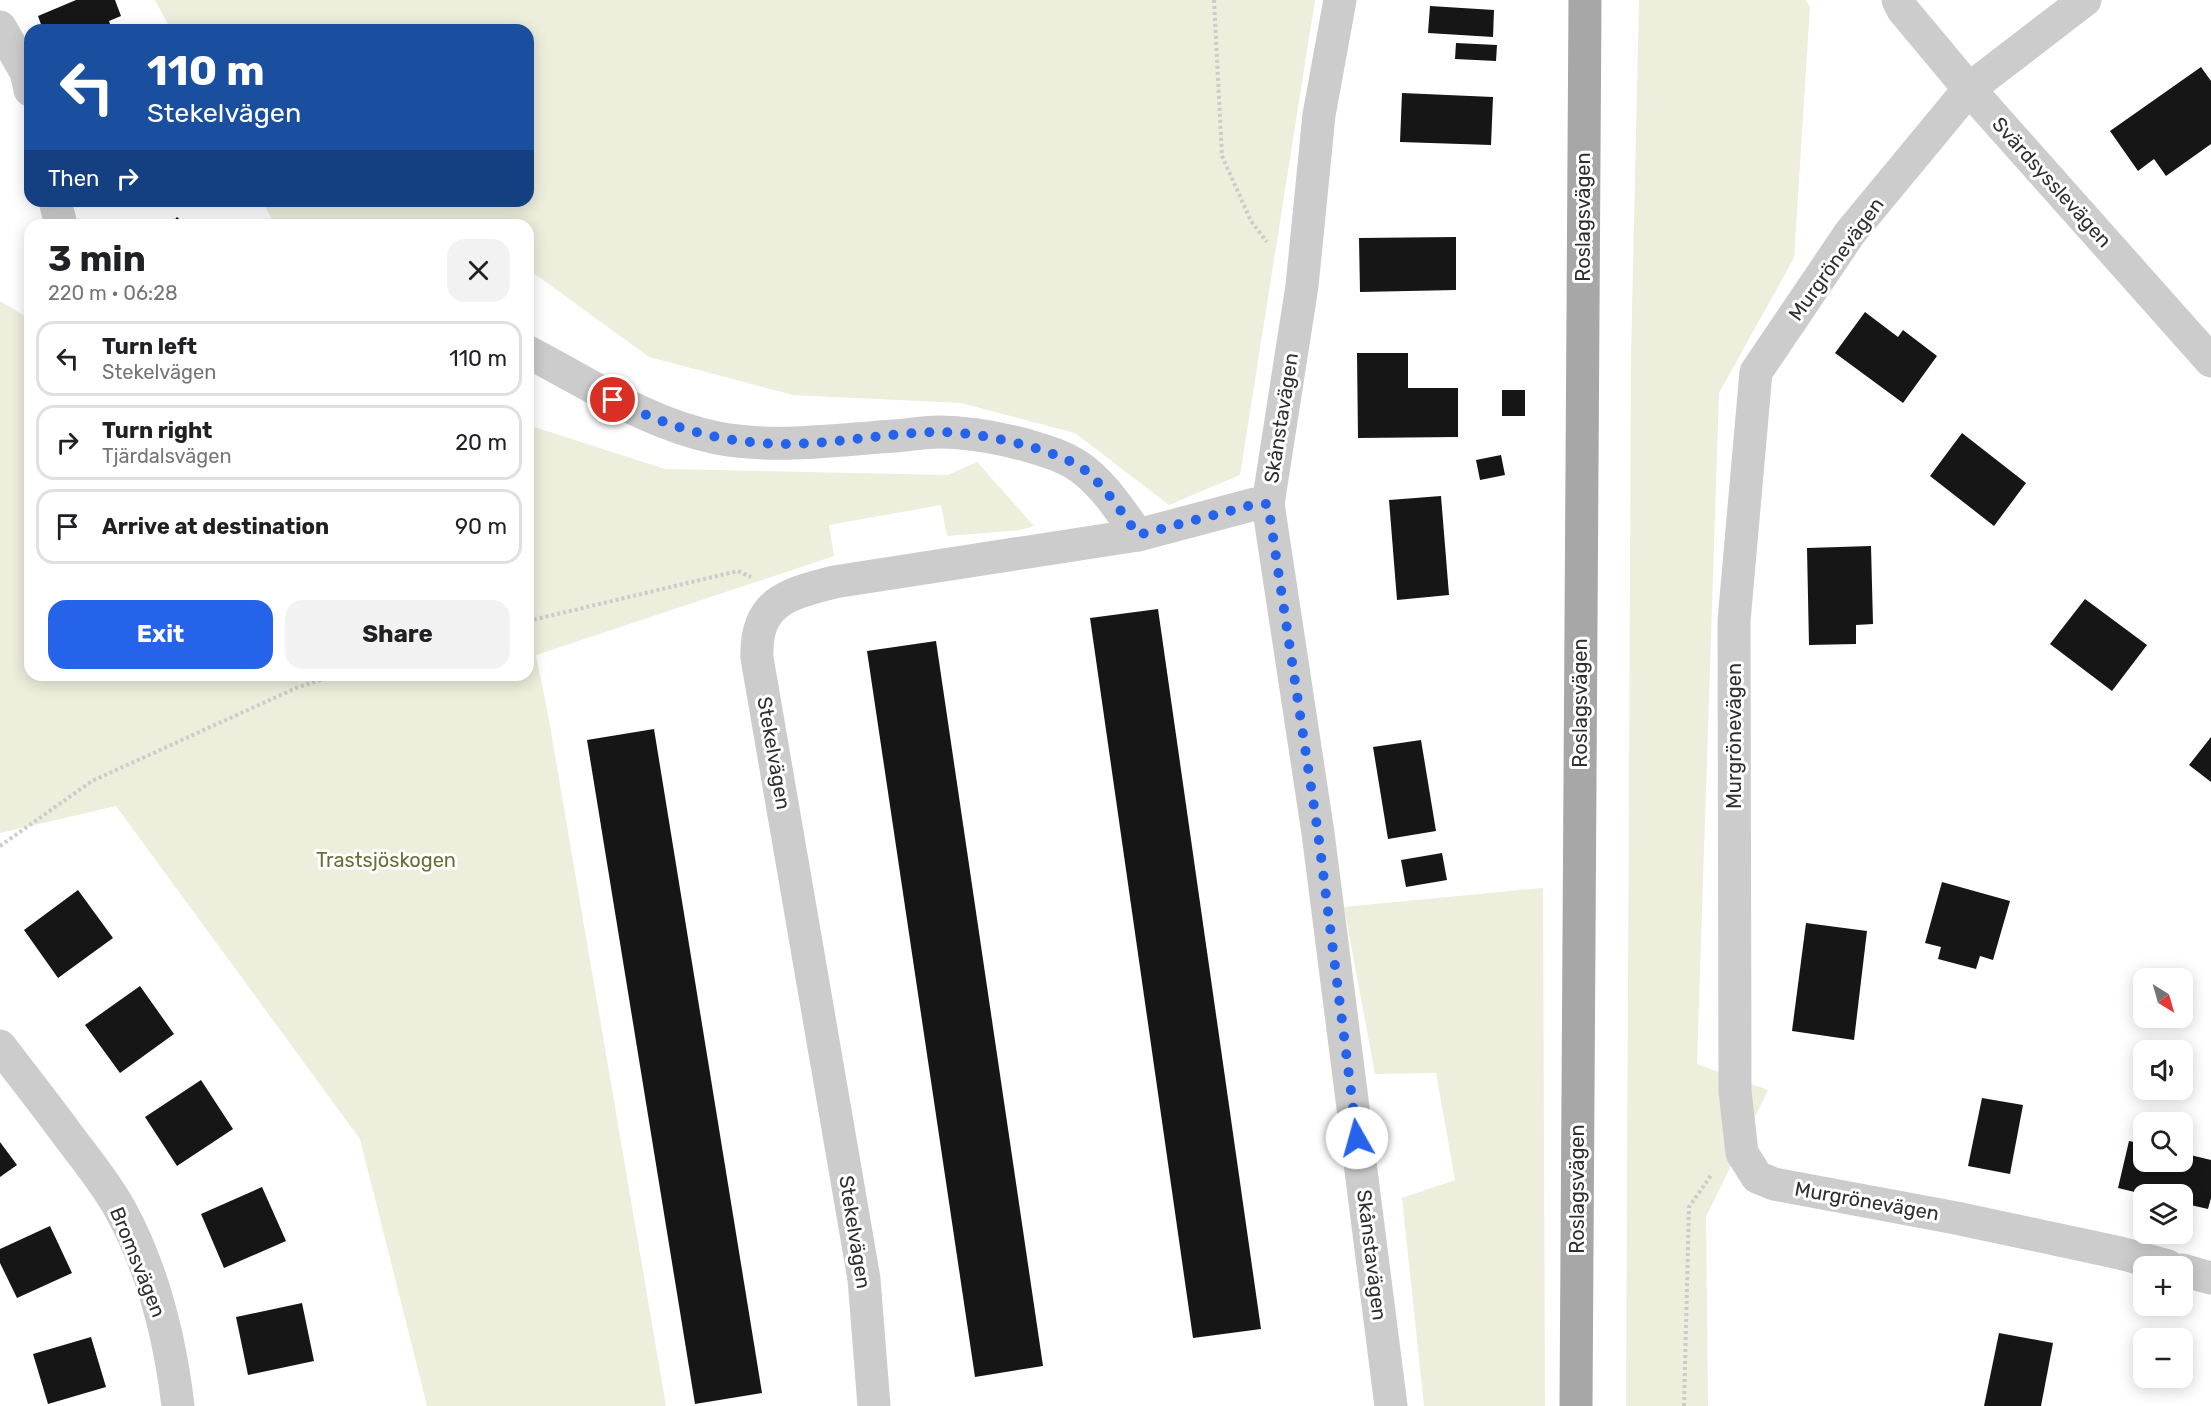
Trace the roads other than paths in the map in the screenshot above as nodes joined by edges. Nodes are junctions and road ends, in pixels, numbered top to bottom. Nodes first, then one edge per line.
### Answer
1 (1340, 0) edge
2 (1585, 0) edge
3 (1898, 0) edge
4 (2085, 0) edge
5 (0, 27) edge
6 (24, 69) edge
7 (1969, 89) junction
8 (534, 355) edge
9 (2211, 361) edge
10 (1268, 504) junction
11 (1138, 535) junction
12 (0, 1046) edge
13 (2133, 1257) edge
14 (2193, 1273) edge
15 (2211, 1278) edge
16 (178, 1406) edge
17 (874, 1406) edge
18 (1391, 1406) edge
19 (1576, 1406) edge

1 - 10 street, Skånstavägen
2 - 19 main road, Roslagsvägen
3 - 7 street, Svärdsysslevägen
4 - 7 street, Murgrönevägen
5 - 6 street
7 - 9 street, Svärdsysslevägen
7 - 13 street, Murgrönevägen
8 - 11 street
10 - 11 street, Stekelvägen
10 - 18 street, Skånstavägen
11 - 17 street, Stekelvägen
12 - 16 street, Bromsvägen
14 - 15 street

